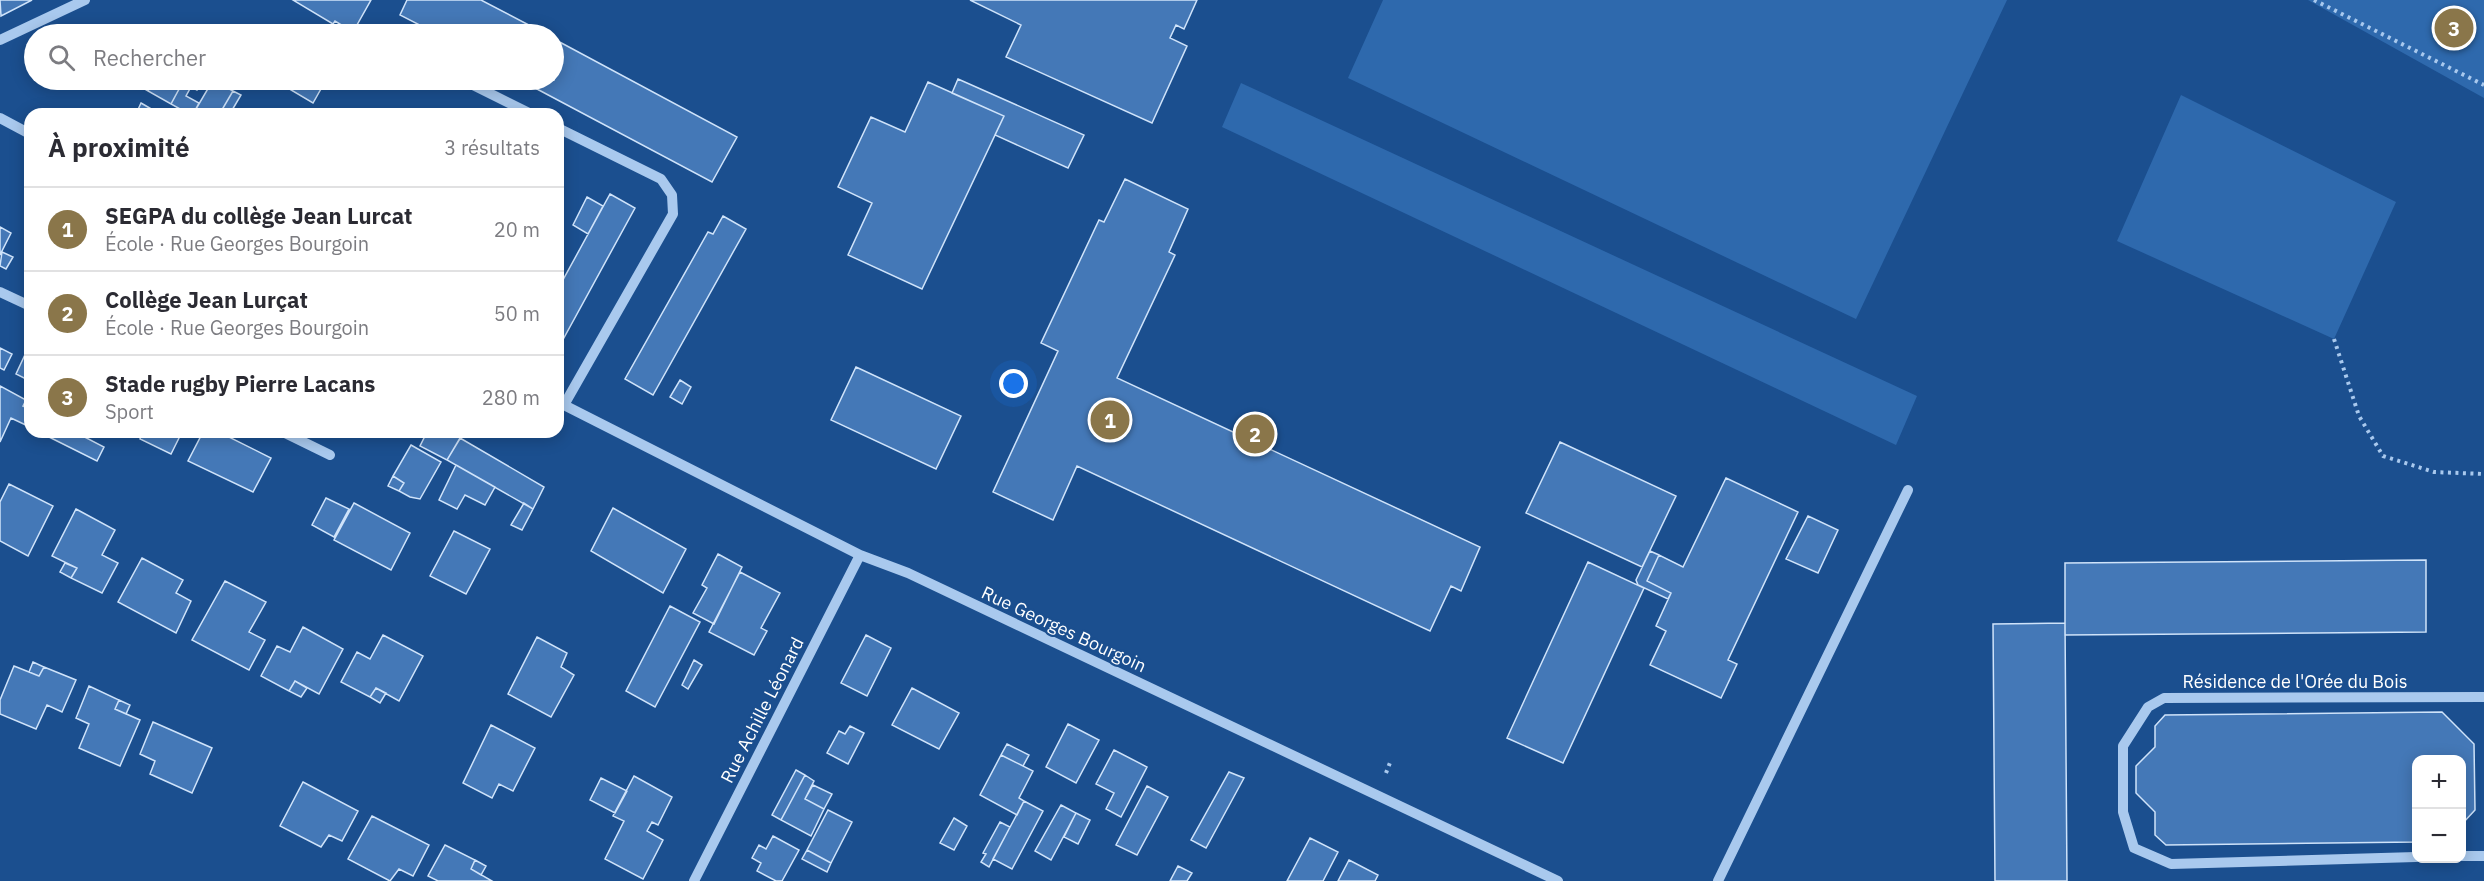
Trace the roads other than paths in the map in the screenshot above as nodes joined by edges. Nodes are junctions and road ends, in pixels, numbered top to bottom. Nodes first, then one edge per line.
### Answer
1 (85, 0) edge
2 (34, 24) edge
3 (24, 29) edge
4 (0, 40) edge
5 (482, 90) edge
6 (519, 108) edge
7 (0, 118) edge
8 (24, 131) edge
9 (564, 131) edge
10 (0, 291) edge
11 (24, 303) edge
12 (564, 399) edge
13 (564, 406) edge
14 (296, 438) edge
15 (330, 455) dead end
16 (1908, 490) dead end
17 (860, 555) junction
18 (2484, 697) edge
19 (2466, 856) edge
20 (2484, 856) edge
21 (2412, 858) edge
22 (694, 881) edge
23 (1558, 881) edge
24 (1718, 881) edge

1 - 2 street
3 - 4 street
5 - 6 street
7 - 8 street
9 - 12 street
10 - 11 street
13 - 17 street, Rue Georges Bourgoin
14 - 15 street
16 - 24 street
17 - 22 street, Rue Achille Léonard
17 - 23 street, Rue Georges Bourgoin
18 - 21 street, Résidence de l'Orée du Bois
19 - 20 street

